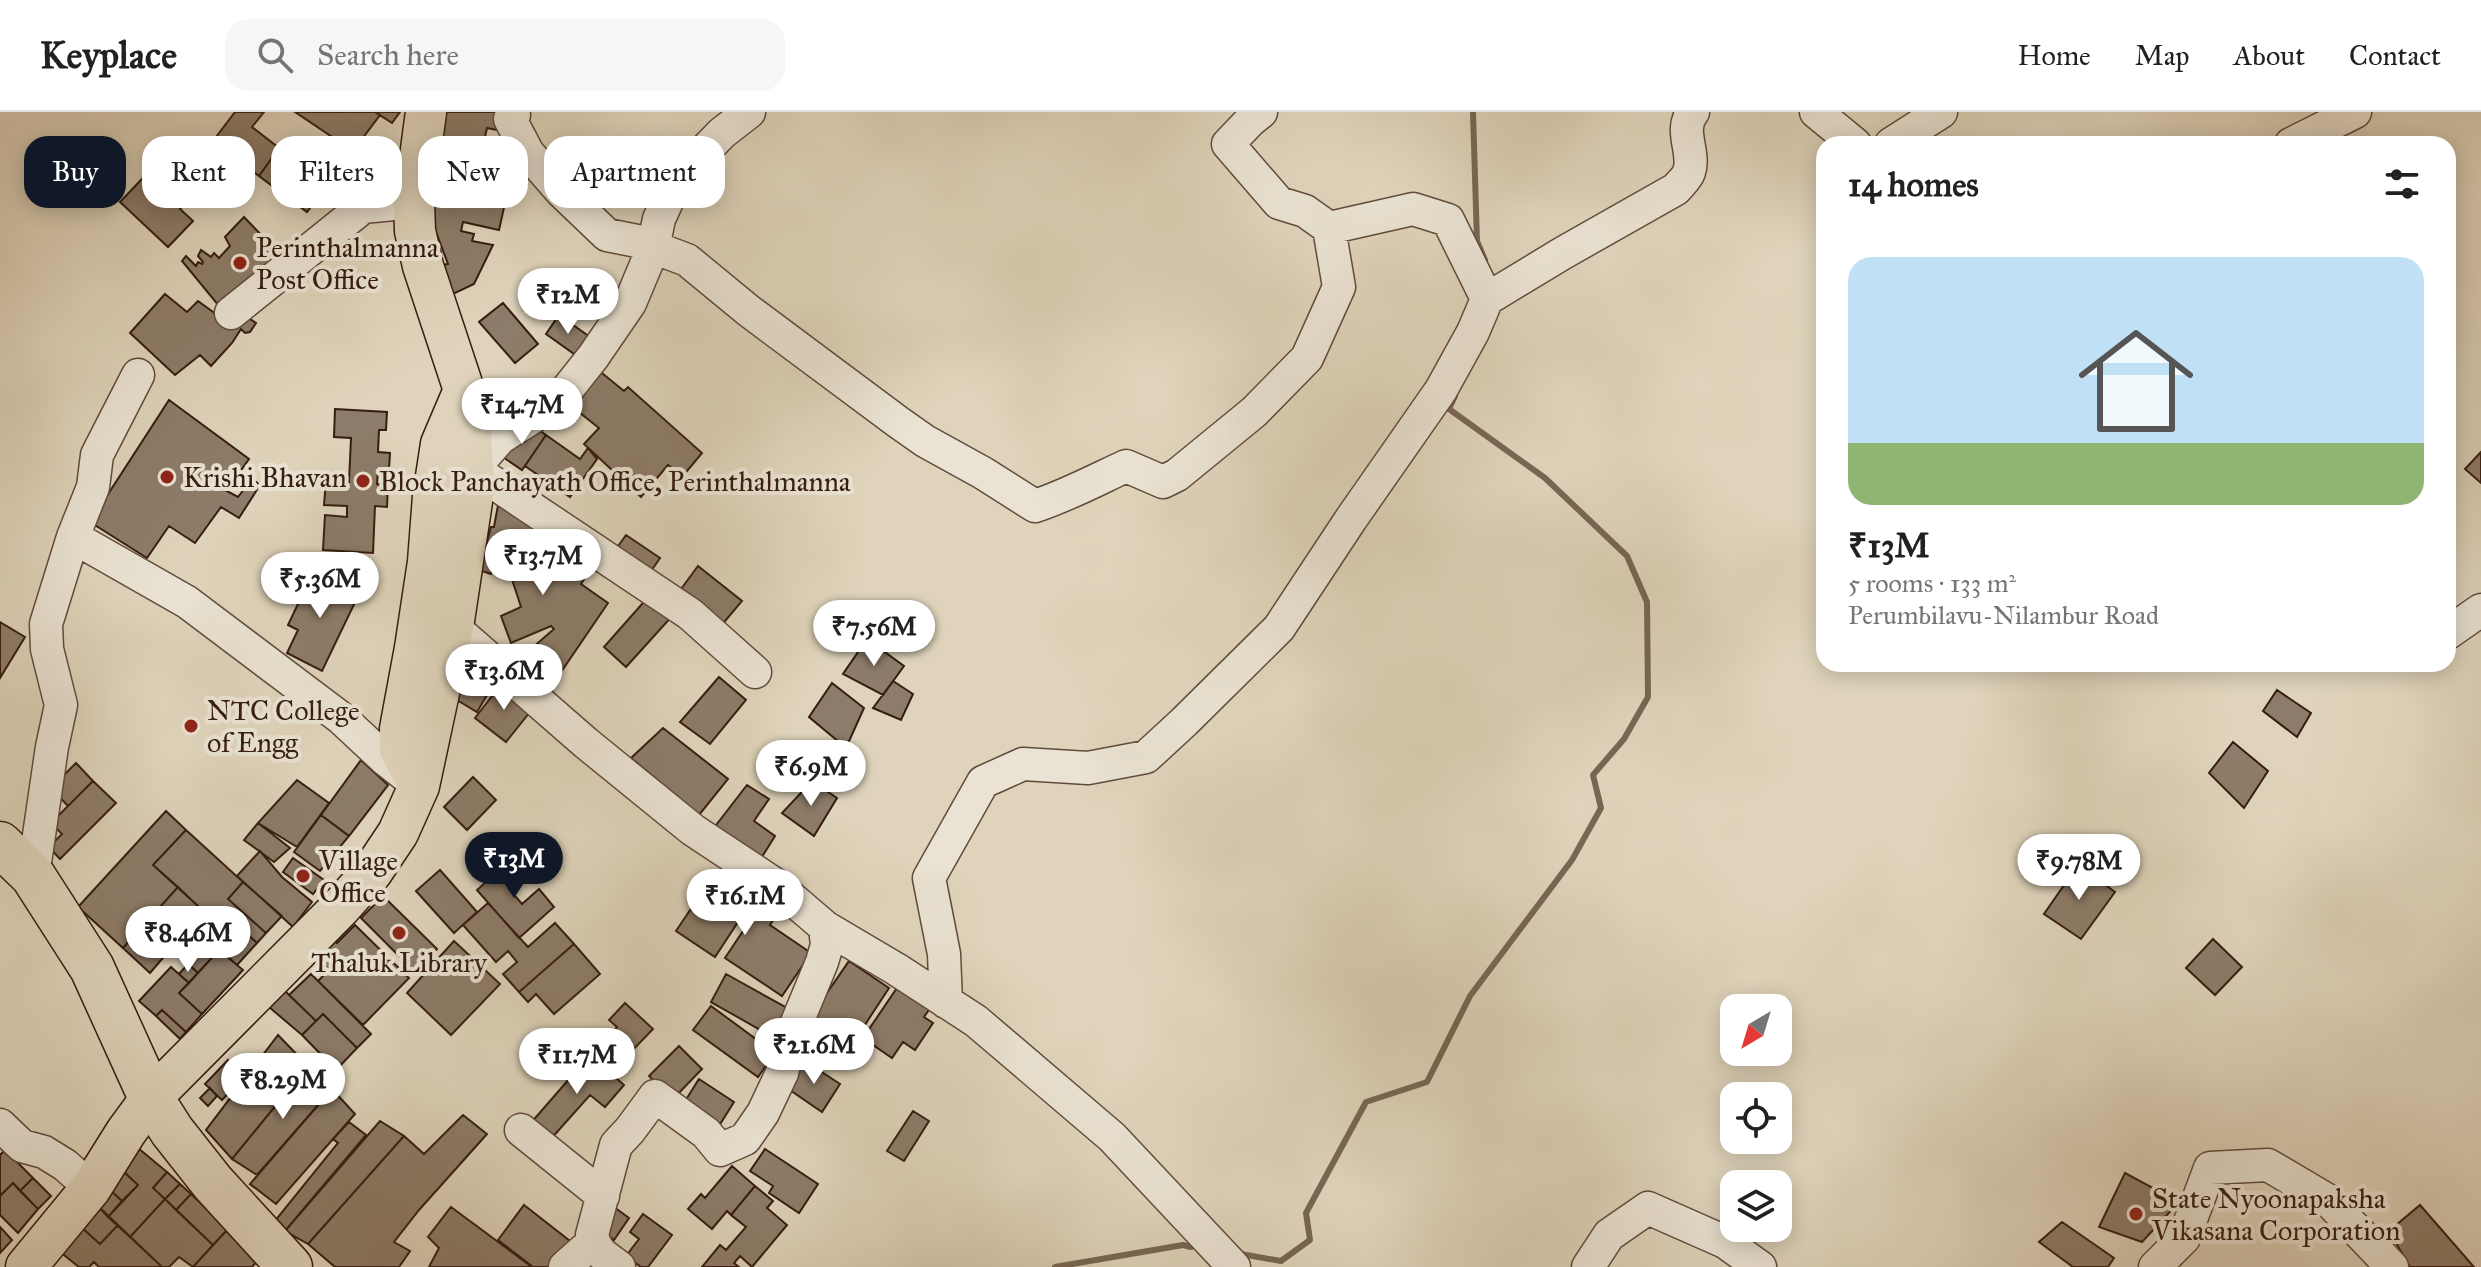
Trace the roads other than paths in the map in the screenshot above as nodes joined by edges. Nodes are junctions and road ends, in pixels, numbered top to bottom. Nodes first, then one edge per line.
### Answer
1 (426, 112) edge
2 (749, 112) edge
3 (1261, 112) edge
4 (1816, 112) edge
5 (1941, 112) edge
6 (2355, 112) edge
7 (515, 113) edge
8 (1688, 114) edge
9 (1845, 136) edge
10 (1904, 136) edge
11 (2307, 136) edge
12 (414, 202) junction
13 (1329, 228) junction
14 (653, 248) junction
15 (1487, 299) junction
16 (231, 313) dead end
17 (138, 375) dead end
18 (464, 390) junction
19 (473, 469) junction
20 (73, 537) junction
21 (2481, 610) edge
22 (453, 627) junction
23 (2456, 627) edge
24 (755, 672) dead end
25 (419, 786) junction
26 (10, 858) edge
27 (825, 927) junction
28 (946, 1002) junction
29 (151, 1098) junction
30 (0, 1125) edge
31 (521, 1130) dead end
32 (91, 1188) junction
33 (603, 1196) junction
34 (606, 1257) edge
35 (32, 1265) edge
36 (290, 1267) edge
37 (565, 1267) edge
38 (1234, 1267) edge
39 (1588, 1267) edge
40 (1760, 1267) edge
41 (2155, 1267) edge
42 (2392, 1267) edge

1 - 12 main road
2 - 14 street
3 - 13 street
4 - 9 street
5 - 10 street
6 - 11 street
7 - 14 street
8 - 15 street
12 - 16 street
12 - 18 main road
13 - 14 street
13 - 15 street
14 - 19 street
15 - 28 street
17 - 20 street
18 - 19 main road
18 - 25 main road
19 - 22 main road
19 - 24 street
20 - 25 street
20 - 26 street
21 - 23 street
22 - 25 main road
22 - 27 street
25 - 29 main road
26 - 29 highway
27 - 28 street
27 - 33 street
28 - 38 street
29 - 32 main road
29 - 36 highway
30 - 32 street
31 - 33 street
32 - 35 main road
33 - 34 street
34 - 37 street
39 - 40 street
41 - 42 street

